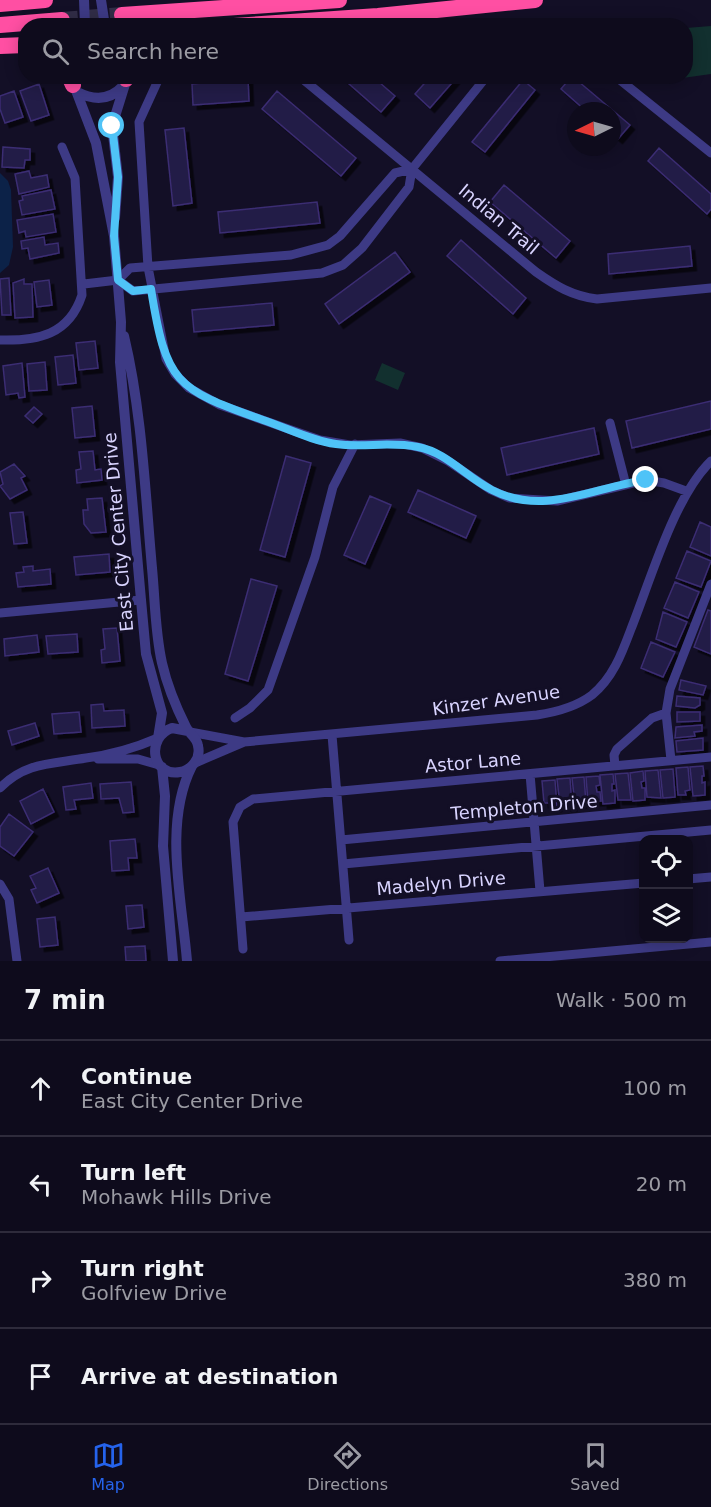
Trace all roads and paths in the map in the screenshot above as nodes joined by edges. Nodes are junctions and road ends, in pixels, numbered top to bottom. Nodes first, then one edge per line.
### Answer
1 (45, 0) edge
2 (84, 0) edge
3 (101, 0) edge
4 (339, 0) edge
5 (535, 0) edge
6 (0, 4) edge
7 (122, 15) tunnel mouth
8 (85, 18) edge
9 (104, 18) edge
10 (349, 18) edge
11 (18, 24) edge
12 (0, 25) edge
13 (18, 45) edge
14 (0, 46) edge
15 (74, 84) edge
16 (75, 84) edge
17 (123, 84) edge
18 (125, 84) edge
19 (156, 84) edge
20 (309, 84) edge
21 (482, 84) edge
22 (625, 84) edge
23 (62, 147) dead end
24 (711, 153) edge
25 (412, 170) junction
26 (114, 236) junction
27 (291, 255) junction
28 (148, 267) junction
29 (293, 276) junction
30 (118, 280) junction
31 (84, 284) junction
32 (711, 288) edge
33 (151, 289) junction
34 (121, 322) junction
35 (0, 340) edge
36 (610, 423) dead end
37 (355, 444) junction
38 (711, 461) edge
39 (626, 485) junction
40 (686, 491) junction
41 (711, 584) edge
42 (141, 600) junction
43 (0, 613) edge
44 (666, 713) junction
45 (235, 718) dead end
46 (189, 731) junction
47 (332, 735) junction
48 (158, 738) junction
49 (244, 742) junction
50 (711, 757) edge
51 (87, 758) junction
52 (671, 760) junction
53 (193, 765) junction
54 (160, 766) junction
55 (615, 766) junction
56 (531, 774) junction
57 (0, 788) edge
58 (337, 791) junction
59 (711, 805) edge
60 (534, 822) junction
61 (711, 830) edge
62 (341, 840) junction
63 (536, 846) junction
64 (343, 864) junction
65 (711, 877) edge
66 (693, 879) edge
67 (639, 883) edge
68 (0, 884) edge
69 (540, 891) junction
70 (346, 908) junction
71 (241, 916) junction
72 (349, 940) dead end
73 (711, 942) edge
74 (243, 949) dead end
75 (17, 961) edge
76 (173, 961) edge
77 (187, 961) edge
78 (500, 961) edge

1 - 6 highway
2 - 8 street
3 - 9 street
4 - 7 highway
5 - 10 highway
11 - 12 highway
13 - 14 highway
15 - 26 street, East City Center Drive
16 - 17 street
18 - 26 street, East City Center Drive
19 - 28 street
20 - 25 street, Indian Trail
21 - 25 street
22 - 24 street
23 - 31 street
25 - 27 street
25 - 29 street
25 - 32 street, Indian Trail
26 - 30 street, East City Center Drive
27 - 28 street
27 - 29 street
28 - 30 street
28 - 33 street
29 - 33 street
30 - 31 street
30 - 33 street
30 - 34 street, East City Center Drive
31 - 35 street
33 - 37 street
34 - 42 street, East City Center Drive
34 - 46 street, East City Center Drive
36 - 39 street
37 - 39 street
37 - 45 street
38 - 40 street, Kinzer Avenue
39 - 40 street
40 - 47 street, Kinzer Avenue
41 - 44 street
42 - 43 street
42 - 48 street, East City Center Drive
44 - 52 street
44 - 55 street
46 - 48 street
46 - 49 street, Kinzer Avenue
46 - 53 street
47 - 49 street, Kinzer Avenue
47 - 58 street
48 - 51 street
48 - 54 street
49 - 53 street, Kinzer Avenue
50 - 52 street, Astor Lane
51 - 54 street
51 - 57 street
52 - 55 street, Astor Lane
53 - 54 street
53 - 77 street
54 - 76 street
55 - 56 street, Astor Lane
56 - 58 street, Astor Lane
56 - 60 street
58 - 62 street
58 - 71 street, Astor Lane
59 - 60 street, Templeton Drive
60 - 62 street, Templeton Drive
60 - 63 street
61 - 63 street
62 - 64 street
63 - 64 street
63 - 69 street
64 - 70 street
65 - 66 street
67 - 69 street, Madelyn Drive
68 - 75 street
69 - 70 street, Madelyn Drive
70 - 71 street, Madelyn Drive
70 - 72 street
71 - 74 street
73 - 78 street

